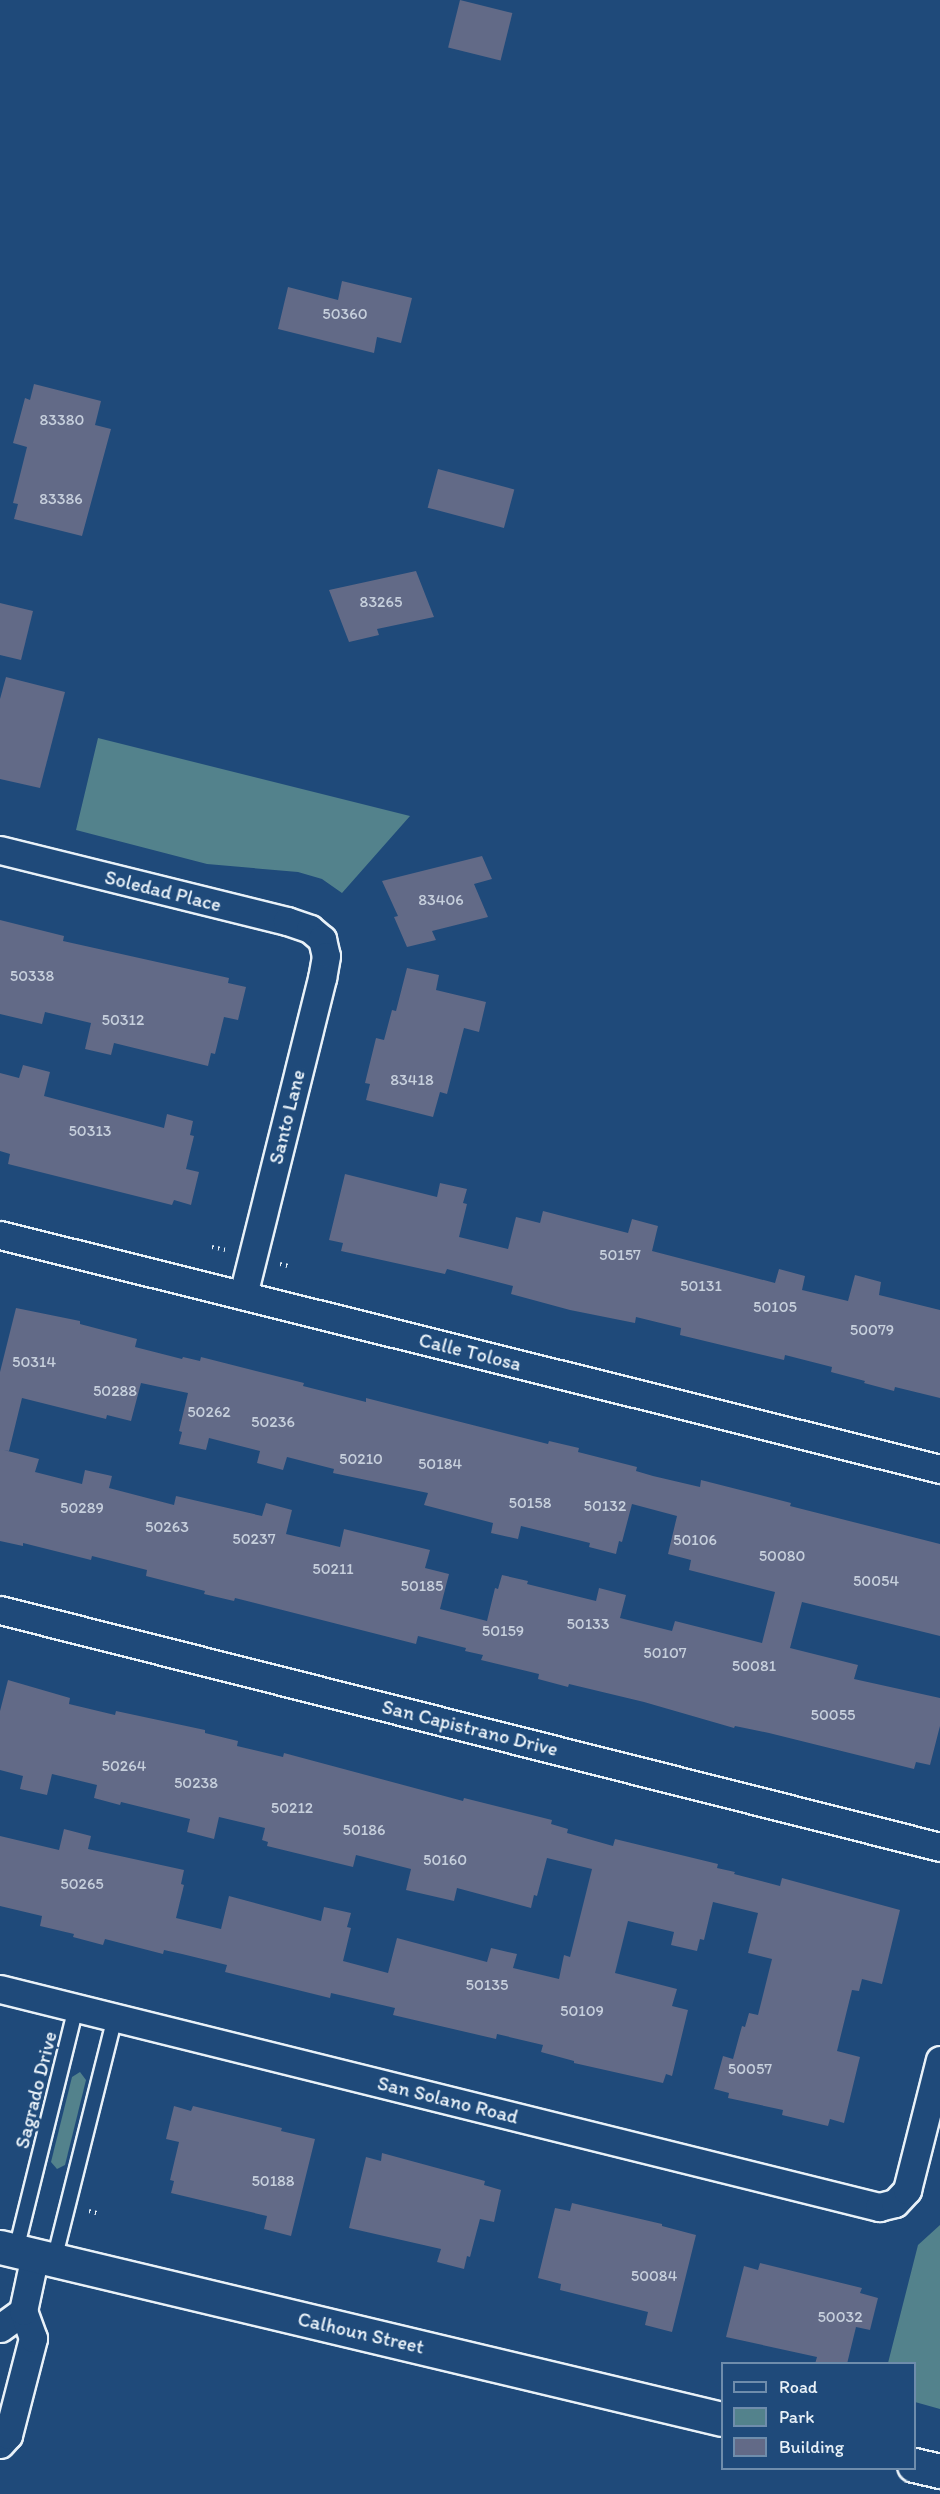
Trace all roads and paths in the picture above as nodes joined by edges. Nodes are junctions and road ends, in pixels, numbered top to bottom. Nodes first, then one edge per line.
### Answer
1 (0, 850) edge
2 (322, 939) joint
3 (0, 1235) edge
4 (243, 1295) junction
5 (940, 1469) edge
6 (0, 1610) edge
7 (940, 1847) edge
8 (0, 1989) edge
9 (76, 2008) junction
10 (115, 2018) junction
11 (940, 2060) edge
12 (26, 2253) edge
13 (23, 2311) junction
14 (0, 2328) edge
15 (721, 2419) edge
16 (0, 2444) edge
17 (916, 2465) edge
18 (940, 2471) edge

1 - 2 street, Soledad Place
2 - 4 street, Santo Lane
3 - 4 street, Calle Tolosa
4 - 5 street, Calle Tolosa
6 - 7 street, San Capistrano Drive
8 - 9 street, San Solano Road
9 - 10 street, San Solano Road
9 - 12 lane, Sagrado Drive
10 - 11 street, San Solano Road
10 - 12 lane
12 - 13 street
12 - 15 street, Calhoun Street
13 - 14 street
13 - 16 street
17 - 18 street

